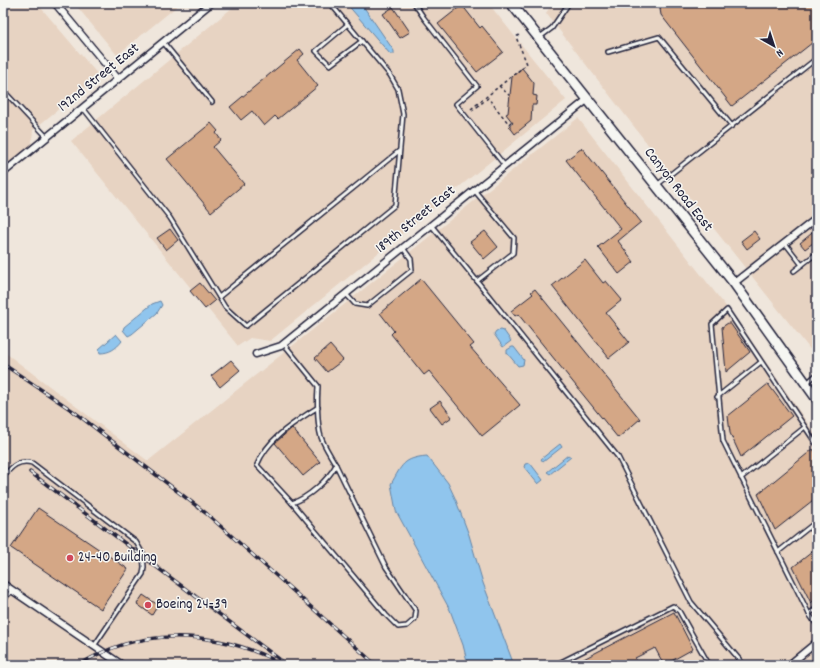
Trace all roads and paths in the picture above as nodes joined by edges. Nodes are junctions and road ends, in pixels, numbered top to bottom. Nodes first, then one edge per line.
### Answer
1 (55, 3) edge
2 (211, 3) edge
3 (330, 3) edge
4 (414, 3) edge
5 (511, 3) edge
6 (569, 3) edge
7 (348, 24) junction
8 (518, 35) dead end
9 (539, 38) junction
10 (362, 41) junction
11 (163, 42) junction
12 (608, 52) dead end
13 (817, 58) edge
14 (118, 79) junction
15 (499, 86) junction
16 (3, 90) edge
17 (510, 96) dead end
18 (486, 98) junction
19 (588, 99) junction
20 (212, 102) dead end
21 (83, 108) junction
22 (472, 110) dead end
23 (512, 121) dead end
24 (732, 126) junction
25 (46, 137) junction
26 (399, 152) junction
27 (505, 166) junction
28 (3, 173) edge
29 (657, 185) junction
30 (474, 190) junction
31 (817, 218) edge
32 (431, 225) junction
33 (785, 243) junction
34 (403, 248) junction
35 (817, 253) edge
36 (802, 265) junction
37 (794, 271) dead end
38 (477, 281) junction
39 (734, 283) junction
40 (346, 294) junction
41 (219, 297) junction
42 (284, 344) junction
43 (256, 354) dead end
44 (761, 362) junction
45 (817, 374) edge
46 (806, 383) junction
47 (717, 397) junction
48 (817, 399) edge
49 (318, 407) junction
50 (805, 427) junction
51 (817, 445) edge
52 (336, 465) junction
53 (3, 477) edge
54 (741, 478) junction
55 (292, 503) junction
56 (817, 522) edge
57 (778, 552) junction
58 (3, 584) edge
59 (12, 591) junction
60 (3, 599) edge
61 (817, 608) edge
62 (809, 614) junction
63 (817, 625) edge
64 (817, 642) edge
65 (94, 646) junction
66 (793, 664) edge
67 (122, 665) edge
68 (555, 665) edge
69 (706, 665) edge
70 (744, 665) edge

1 - 14 street
2 - 11 street, 192nd Street East
3 - 7 lane
4 - 27 lane
5 - 9 main road, Canyon Road East
6 - 9 lane
7 - 10 lane
7 - 10 lane
8 - 15 path
9 - 19 main road, Canyon Road East
10 - 26 lane
11 - 14 street, 192nd Street East
11 - 20 lane
12 - 24 lane
13 - 24 lane
14 - 21 street, 192nd Street East
15 - 17 path
15 - 18 path
16 - 25 lane
18 - 22 path
18 - 23 path
19 - 27 street, 189th Street East
19 - 29 main road, Canyon Road East
21 - 25 street, 192nd Street East
21 - 41 lane
24 - 29 lane
25 - 28 street, 192nd Street East
26 - 41 lane
26 - 41 lane
27 - 30 street, 189th Street East
29 - 39 main road, Canyon Road East
30 - 32 street, 189th Street East
30 - 38 lane
31 - 33 street
32 - 34 street, 189th Street East
32 - 38 lane
33 - 36 lane
33 - 39 street
34 - 40 street, 189th Street East
34 - 40 lane
35 - 36 lane
36 - 37 lane
38 - 70 lane
39 - 46 main road, Canyon Road East
40 - 42 street, 189th Street East
42 - 43 street, 189th Street East
42 - 49 lane
44 - 47 lane
44 - 47 lane
44 - 50 lane
45 - 46 lane
46 - 48 main road, Canyon Road East
47 - 54 lane
49 - 52 lane
49 - 55 lane
50 - 51 lane
50 - 54 lane
52 - 55 lane
52 - 55 lane
53 - 65 lane
54 - 57 lane
56 - 57 lane
57 - 62 lane
58 - 59 street
59 - 60 lane
59 - 65 street
61 - 62 lane
62 - 63 lane
64 - 66 street
65 - 67 street
68 - 69 lane

